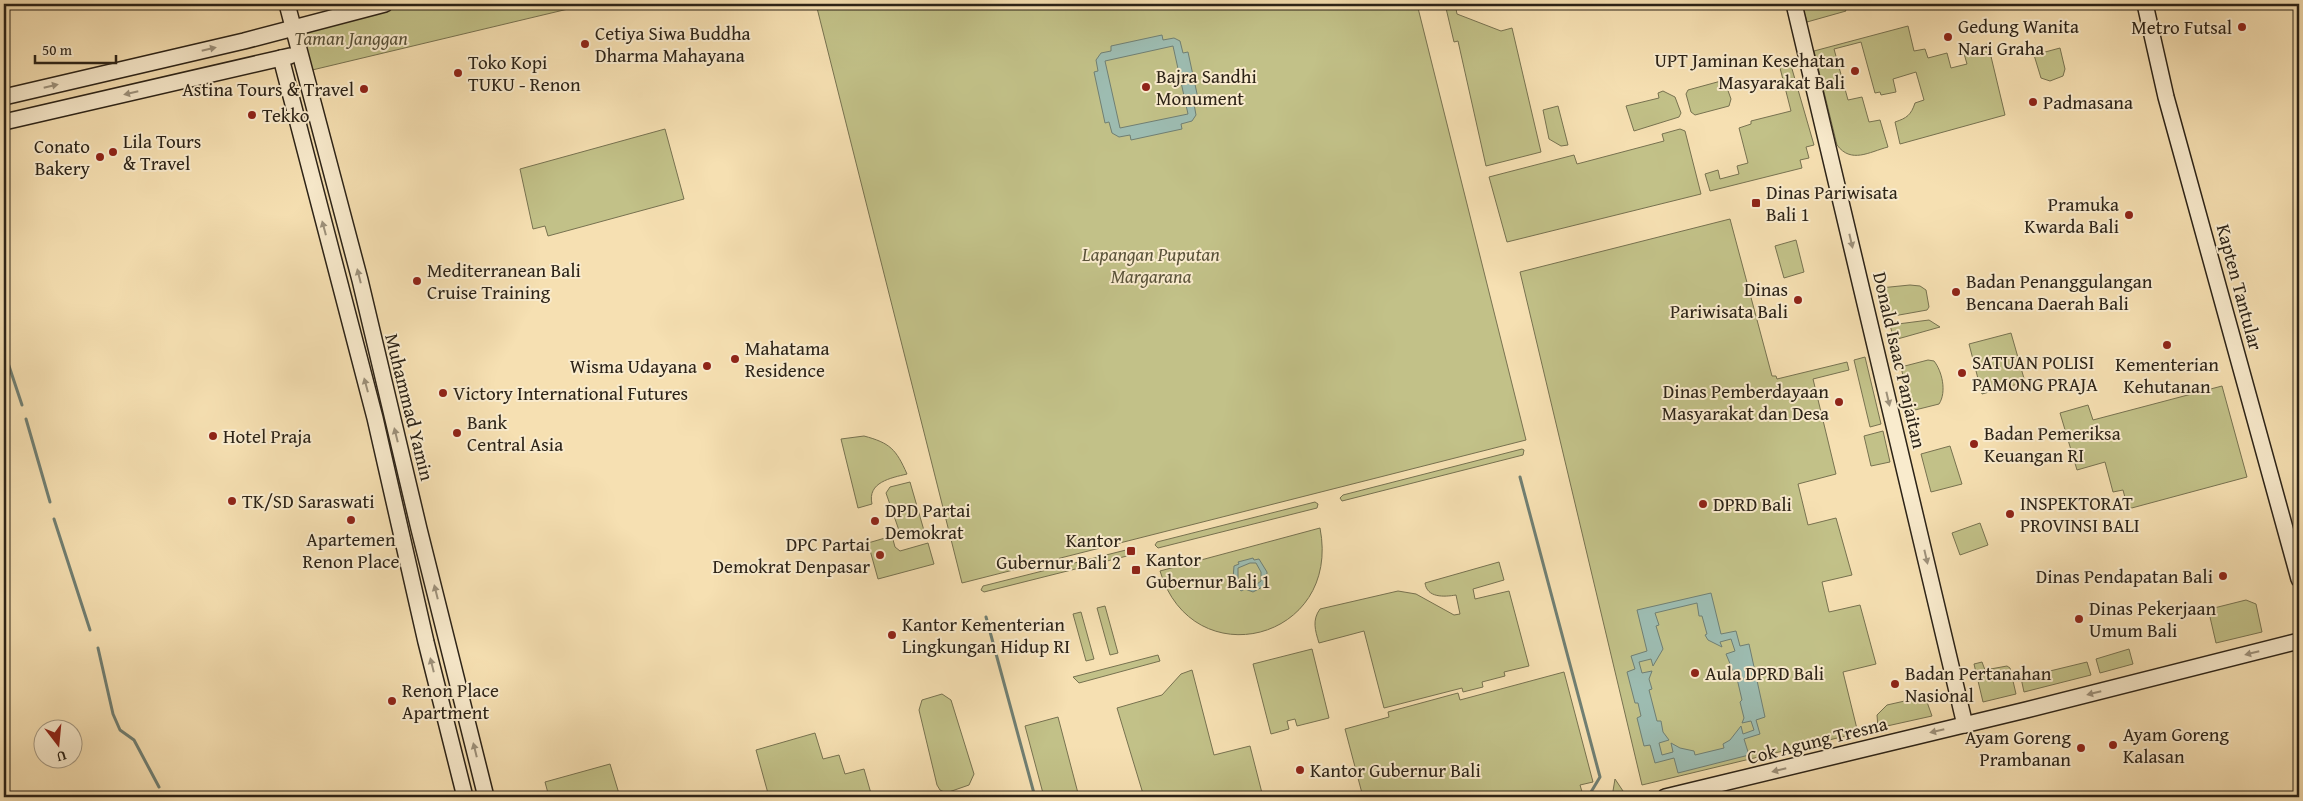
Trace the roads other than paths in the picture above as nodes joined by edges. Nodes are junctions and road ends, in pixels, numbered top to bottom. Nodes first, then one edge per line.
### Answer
1 (287, 4) edge
2 (385, 4) edge
3 (1794, 4) edge
4 (2146, 4) edge
5 (294, 26) junction
6 (301, 54) junction
7 (281, 58) junction
8 (160, 60) junction
9 (166, 85) junction
10 (4, 97) edge
11 (4, 122) edge
12 (2299, 580) edge
13 (2299, 641) edge
14 (1965, 725) junction
15 (465, 797) edge
16 (486, 797) edge
17 (1665, 797) edge

1 - 5 main road, Muhammad Yamin
2 - 5 main road
3 -> 14 main road, Donald Isaac Panjaitan
4 - 12 main road, Kapten Tantular
5 - 6 main road, Muhammad Yamin
8 -> 5 main road
6 - 7 main road
16 -> 6 main road, Muhammad Yamin
7 - 9 main road
15 -> 7 main road, Muhammad Yamin
8 - 9 main road
10 -> 8 main road
9 -> 11 main road
13 -> 14 main road, Cok Agung Tresna
14 -> 17 main road, Cok Agung Tresna

